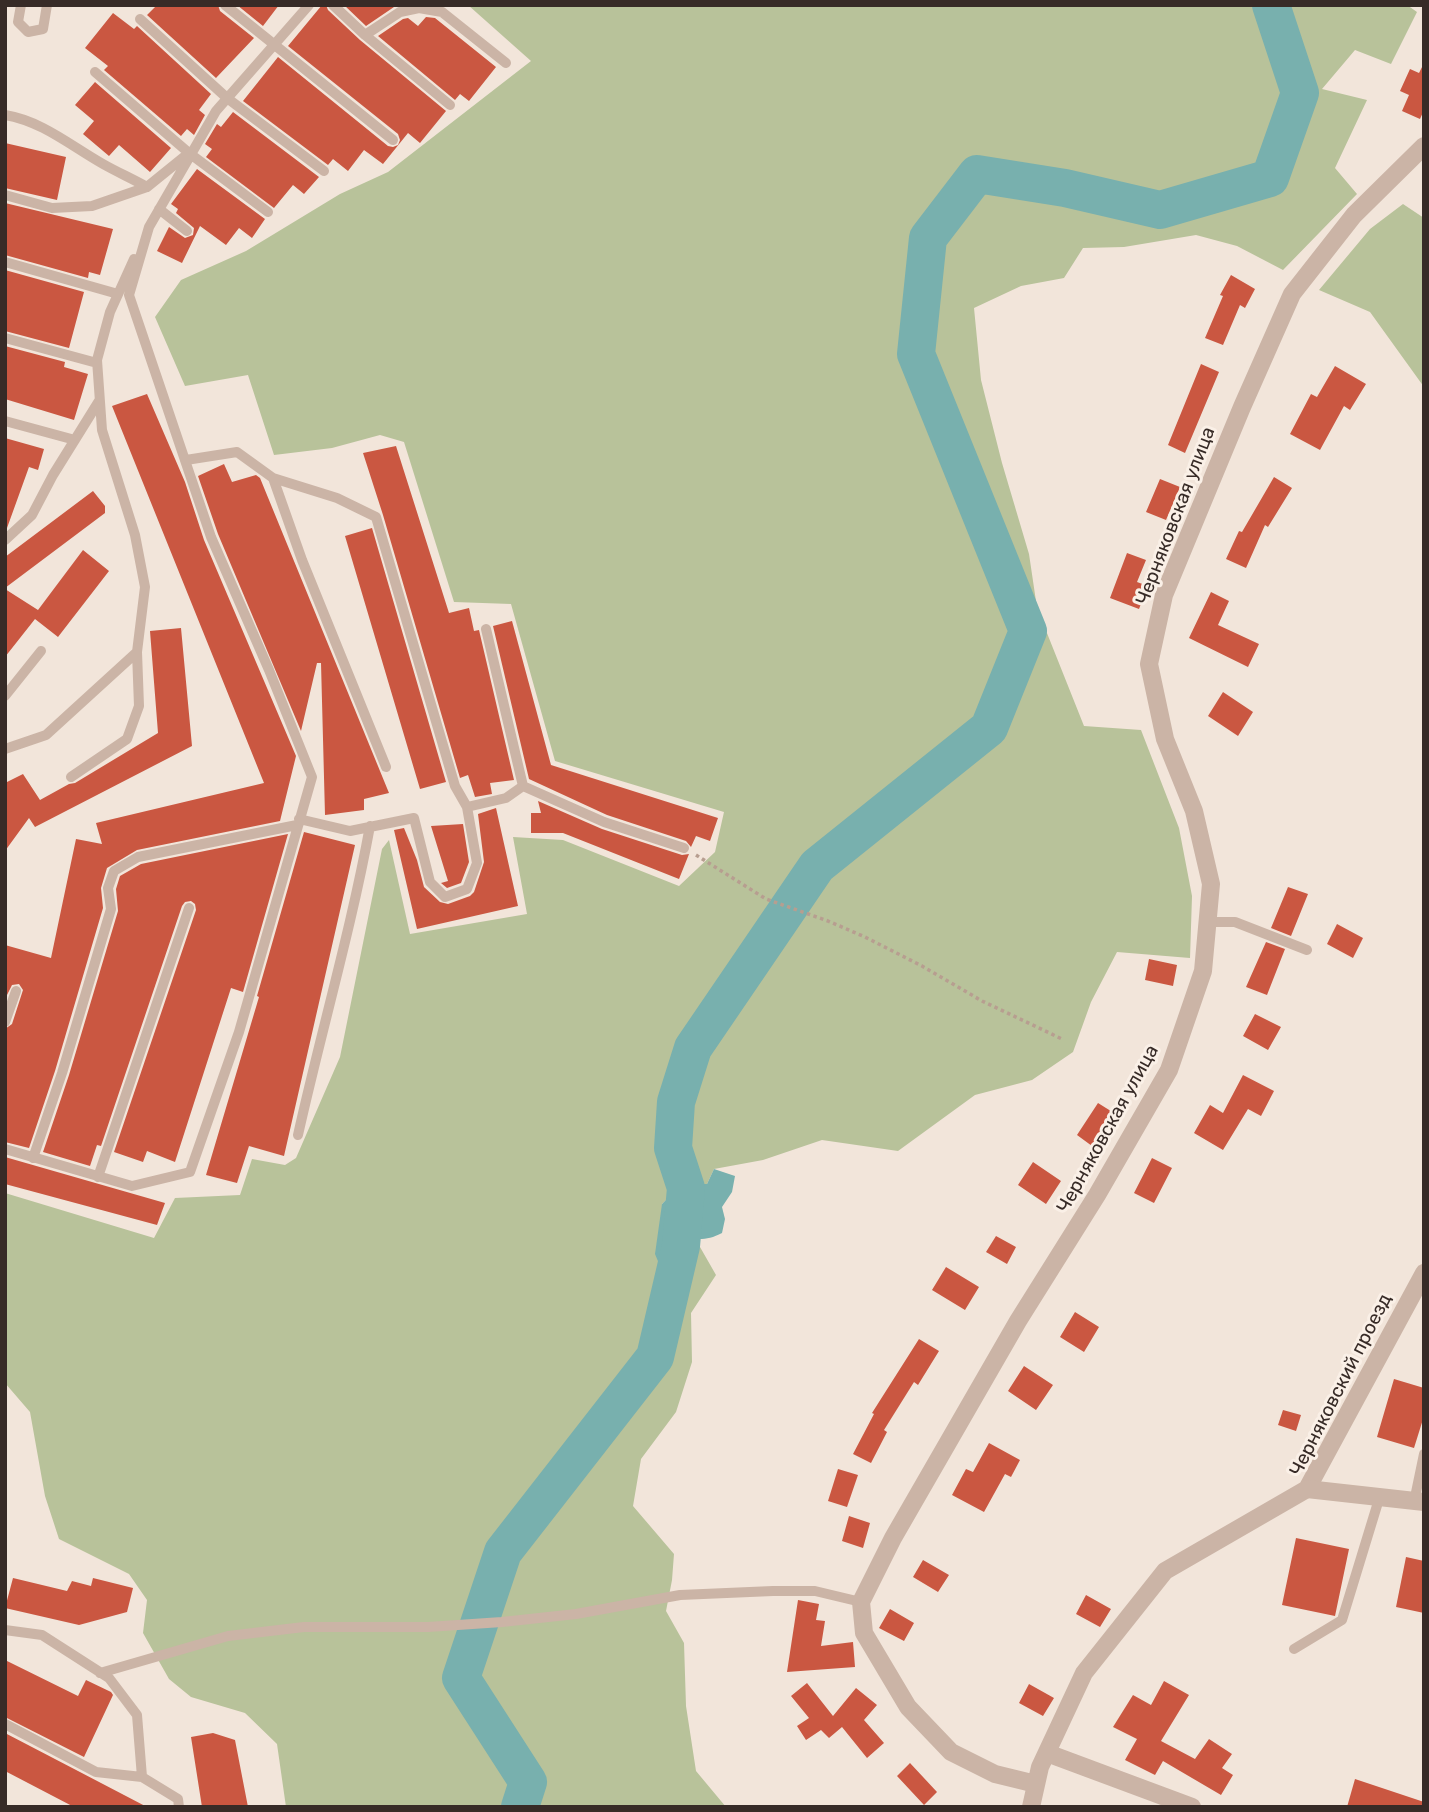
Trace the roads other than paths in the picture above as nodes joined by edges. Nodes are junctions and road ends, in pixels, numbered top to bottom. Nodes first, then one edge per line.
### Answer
1 (21, 5) edge
2 (47, 5) edge
3 (225, 5) edge
4 (309, 5) edge
5 (333, 5) edge
6 (140, 19) dead end
7 (365, 35) junction
8 (274, 46) junction
9 (506, 63) dead end
10 (95, 72) dead end
11 (227, 98) junction
12 (450, 105) dead end
13 (5, 114) edge
14 (394, 140) dead end
15 (1424, 146) edge
16 (190, 153) junction
17 (324, 171) dead end
18 (147, 187) junction
19 (5, 195) edge
20 (159, 209) junction
21 (268, 212) dead end
22 (149, 227) junction
23 (187, 231) dead end
24 (5, 262) edge
25 (118, 293) junction
26 (5, 338) edge
27 (97, 363) junction
28 (100, 400) junction
29 (5, 421) edge
30 (75, 440) junction
31 (186, 460) junction
32 (273, 478) junction
33 (7, 535) edge
34 (486, 629) dead end
35 (41, 651) dead end
36 (137, 652) junction
37 (5, 696) edge
38 (5, 749) edge
39 (386, 766) dead end
40 (71, 776) dead end
41 (523, 786) junction
42 (467, 807) junction
43 (298, 822) junction
44 (370, 826) junction
45 (684, 848) road end
46 (189, 908) dead end
47 (1208, 922) junction
48 (1307, 950) dead end
49 (16, 991) dead end
50 (5, 1022) edge
51 (298, 1135) dead end
52 (5, 1149) edge
53 (33, 1158) junction
54 (98, 1177) junction
55 (1424, 1273) edge
56 (1424, 1454) edge
57 (1307, 1489) junction
58 (1379, 1499) junction
59 (1419, 1502) edge
60 (861, 1602) junction
61 (5, 1630) edge
62 (1294, 1648) dead end
63 (100, 1673) junction
64 (5, 1724) edge
65 (1047, 1753) junction
66 (142, 1777) junction
67 (1036, 1784) junction
68 (179, 1807) edge
69 (1031, 1807) edge
70 (1192, 1807) edge

1 - 2 lane
3 - 8 lane
4 - 8 lane
5 - 7 lane
6 - 11 lane
7 - 9 lane
7 - 12 lane
8 - 11 lane
8 - 14 lane
10 - 16 lane
11 - 16 lane
11 - 17 lane
13 - 18 lane
15 - 47 street, Черняковская улица
16 - 18 lane
16 - 20 lane
16 - 21 lane
18 - 19 lane
20 - 22 lane
20 - 23 lane
22 - 25 lane
22 - 31 lane
24 - 25 lane
25 - 27 lane
26 - 27 lane
27 - 28 lane
28 - 30 lane
28 - 36 lane
29 - 30 lane
30 - 33 lane
31 - 32 lane
31 - 43 lane
32 - 39 lane
32 - 42 lane
34 - 41 lane
35 - 37 lane
36 - 38 lane
36 - 40 lane
41 - 42 lane
41 - 45 lane
42 - 44 lane
43 - 44 lane
43 - 53 lane
43 - 54 lane
44 - 51 lane
46 - 54 lane
47 - 48 lane
47 - 60 street, Черняковская улица
49 - 50 lane
52 - 53 lane
53 - 54 lane
55 - 57 street, Черняковский проезд
56 - 59 lane
57 - 58 street, Черняковский проезд
57 - 65 street
58 - 59 street, Черняковский проезд
58 - 62 lane
60 - 63 lane
60 - 67 street
61 - 63 lane
63 - 66 lane
64 - 66 lane
65 - 67 street
65 - 70 street
66 - 68 lane
67 - 69 street

